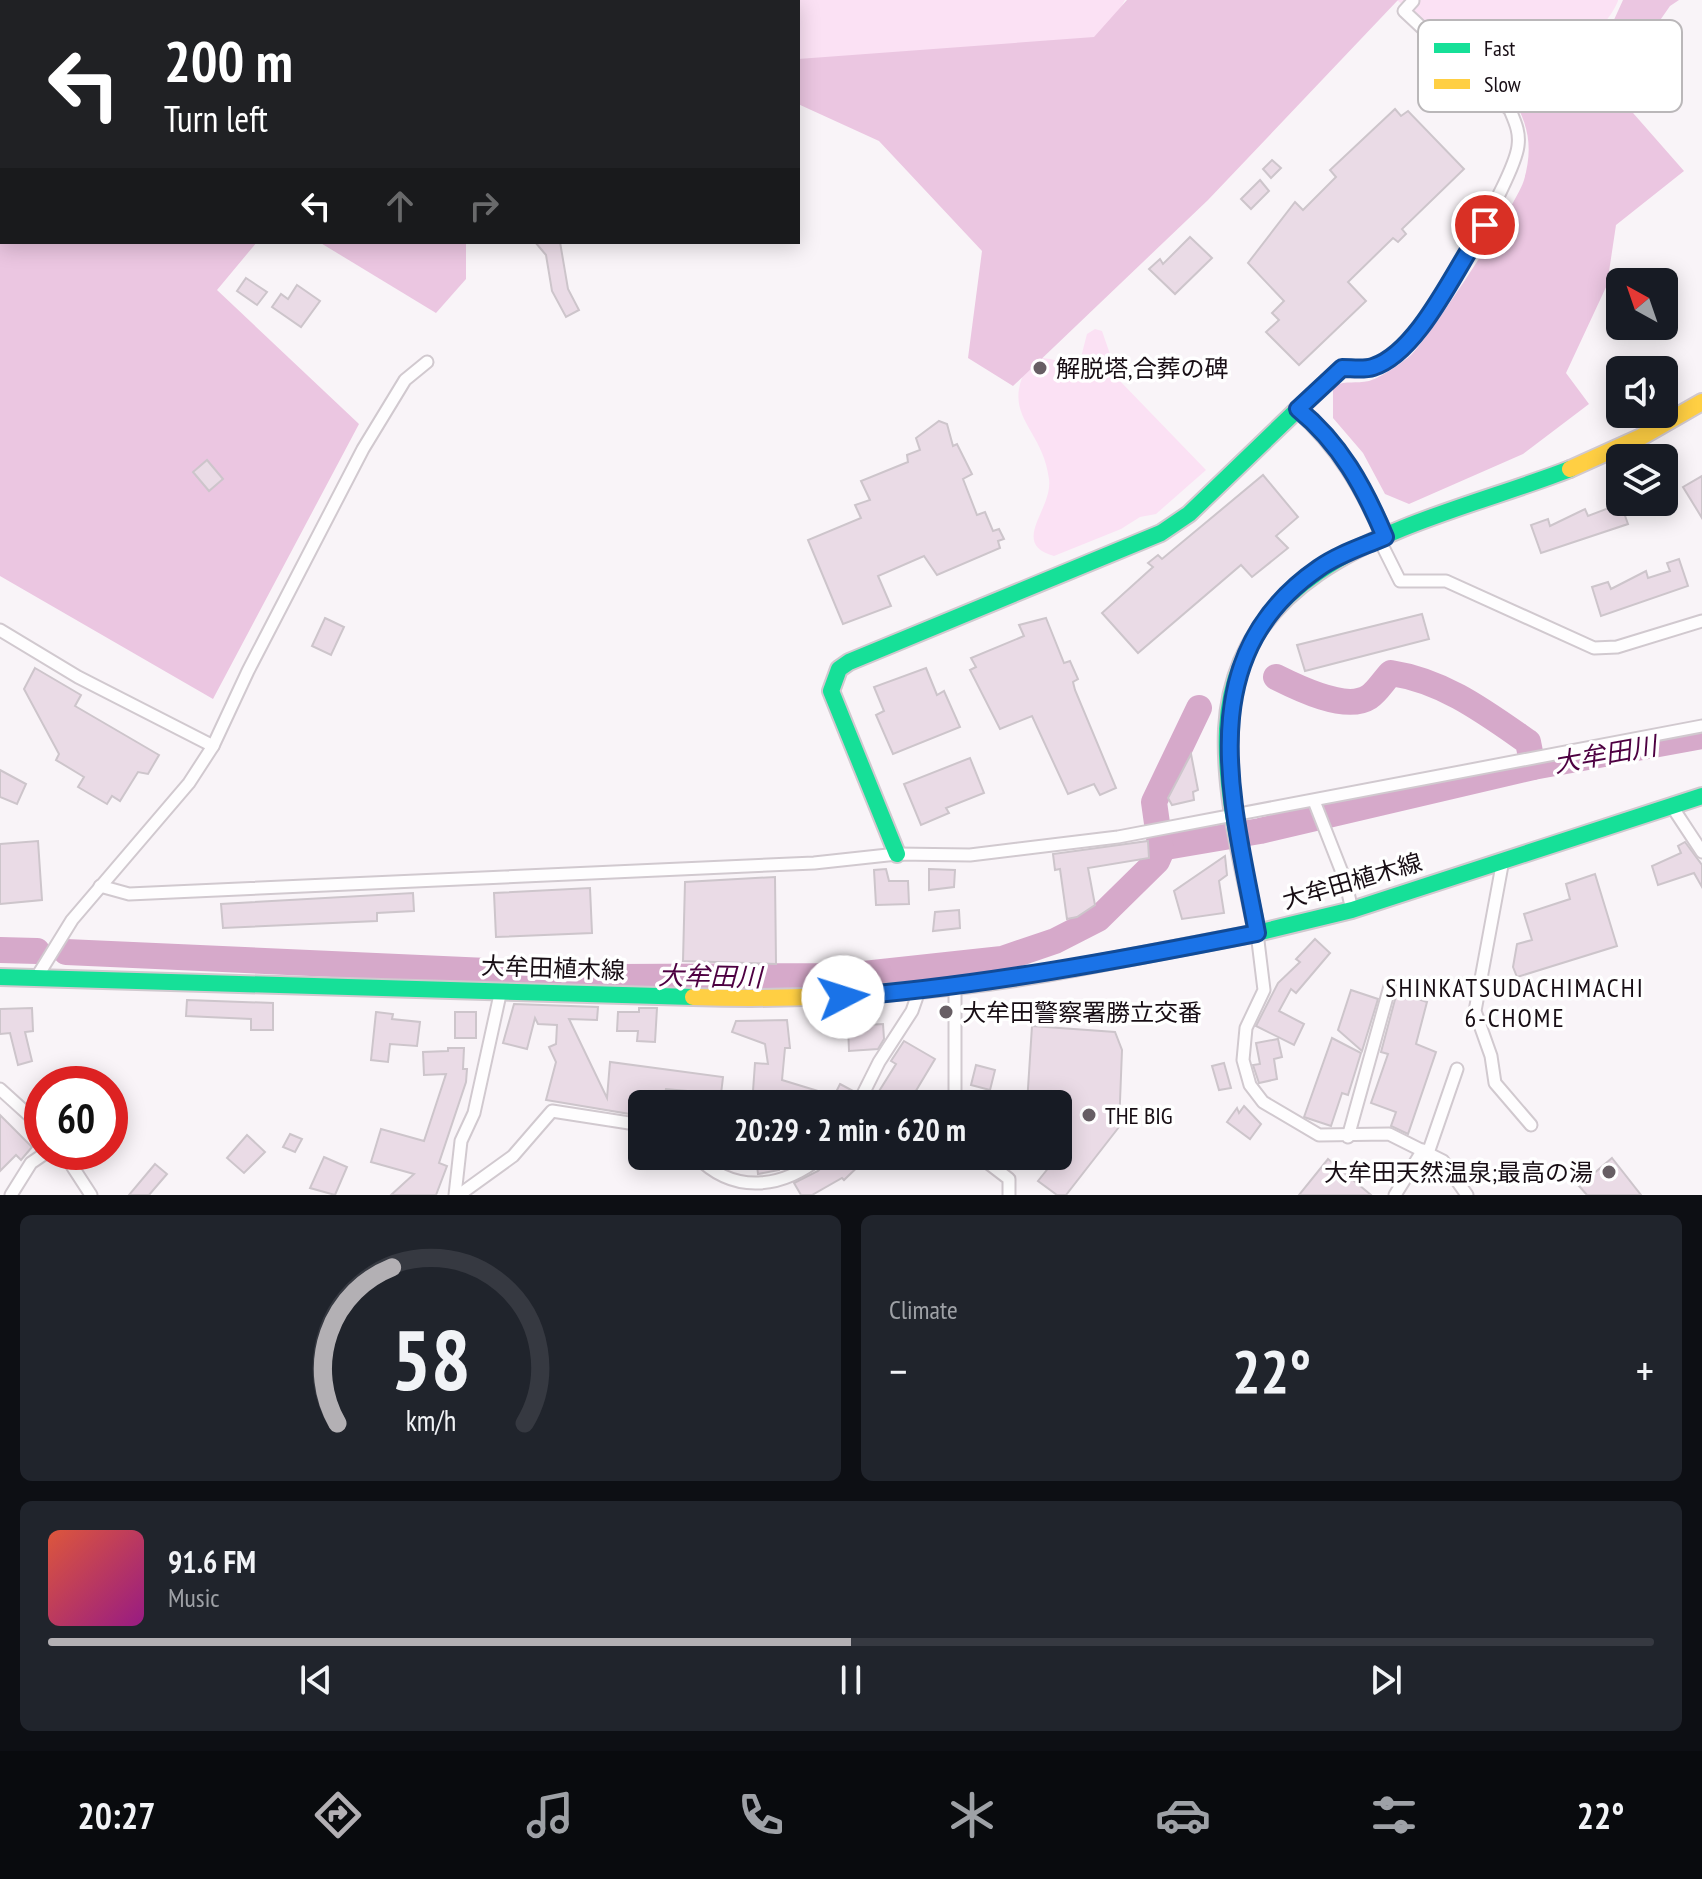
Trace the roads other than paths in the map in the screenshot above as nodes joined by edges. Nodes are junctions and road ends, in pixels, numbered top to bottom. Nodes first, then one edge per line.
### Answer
1 (1413, 1) edge
2 (1418, 23) edge
3 (1511, 112) edge
4 (427, 362) dead end
5 (1702, 402) edge
6 (1298, 409) junction
7 (1382, 538) junction
8 (1702, 621) edge
9 (0, 630) edge
10 (1702, 726) edge
11 (213, 746) junction
12 (1702, 796) edge
13 (1316, 804) junction
14 (1671, 805) junction
15 (1236, 820) junction
16 (1702, 852) edge
17 (897, 854) junction
18 (1503, 860) junction
19 (100, 886) junction
20 (1352, 910) junction
21 (1257, 933) junction
22 (0, 977) edge
23 (35, 980) junction
24 (955, 986) junction
25 (1390, 986) dead end
26 (501, 990) junction
27 (919, 991) junction
28 (1457, 1069) dead end
29 (0, 1089) edge
30 (865, 1090) edge
31 (955, 1090) edge
32 (24, 1111) edge
33 (628, 1123) edge
34 (1531, 1125) dead end
35 (1348, 1137) junction
36 (1425, 1151) junction
37 (27, 1170) edge
38 (75, 1170) edge
39 (710, 1170) edge
40 (800, 1170) edge
41 (997, 1170) edge
42 (11, 1195) edge
43 (91, 1195) edge
44 (457, 1195) edge
45 (1009, 1195) edge
46 (1395, 1195) edge
47 (1467, 1195) edge

1 - 2 street
3 - 6 street
4 - 11 street
5 - 7 main road
6 - 7 main road
6 - 17 main road
7 - 8 street
7 - 15 main road
9 - 11 street
10 - 13 street
11 - 19 street
12 - 14 main road, 大牟田植木線
13 - 15 street
13 - 20 street
14 - 16 street
14 - 18 main road, 大牟田植木線
15 - 17 street
15 - 21 main road
17 - 19 street
18 - 20 main road, 大牟田植木線
18 - 34 street
19 - 23 street
20 - 21 main road, 大牟田植木線
21 - 24 main road, 大牟田植木線
21 - 35 street
22 - 23 main road, 大牟田植木線
23 - 26 main road, 大牟田植木線
24 - 27 main road, 大牟田植木線
24 - 31 street
25 - 35 street
26 - 27 main road, 大牟田植木線
26 - 44 street
27 - 30 street
28 - 36 street
29 - 32 street
33 - 44 street
35 - 36 street
36 - 46 street
36 - 47 street
37 - 42 street
38 - 43 street
39 - 40 street
41 - 45 street

